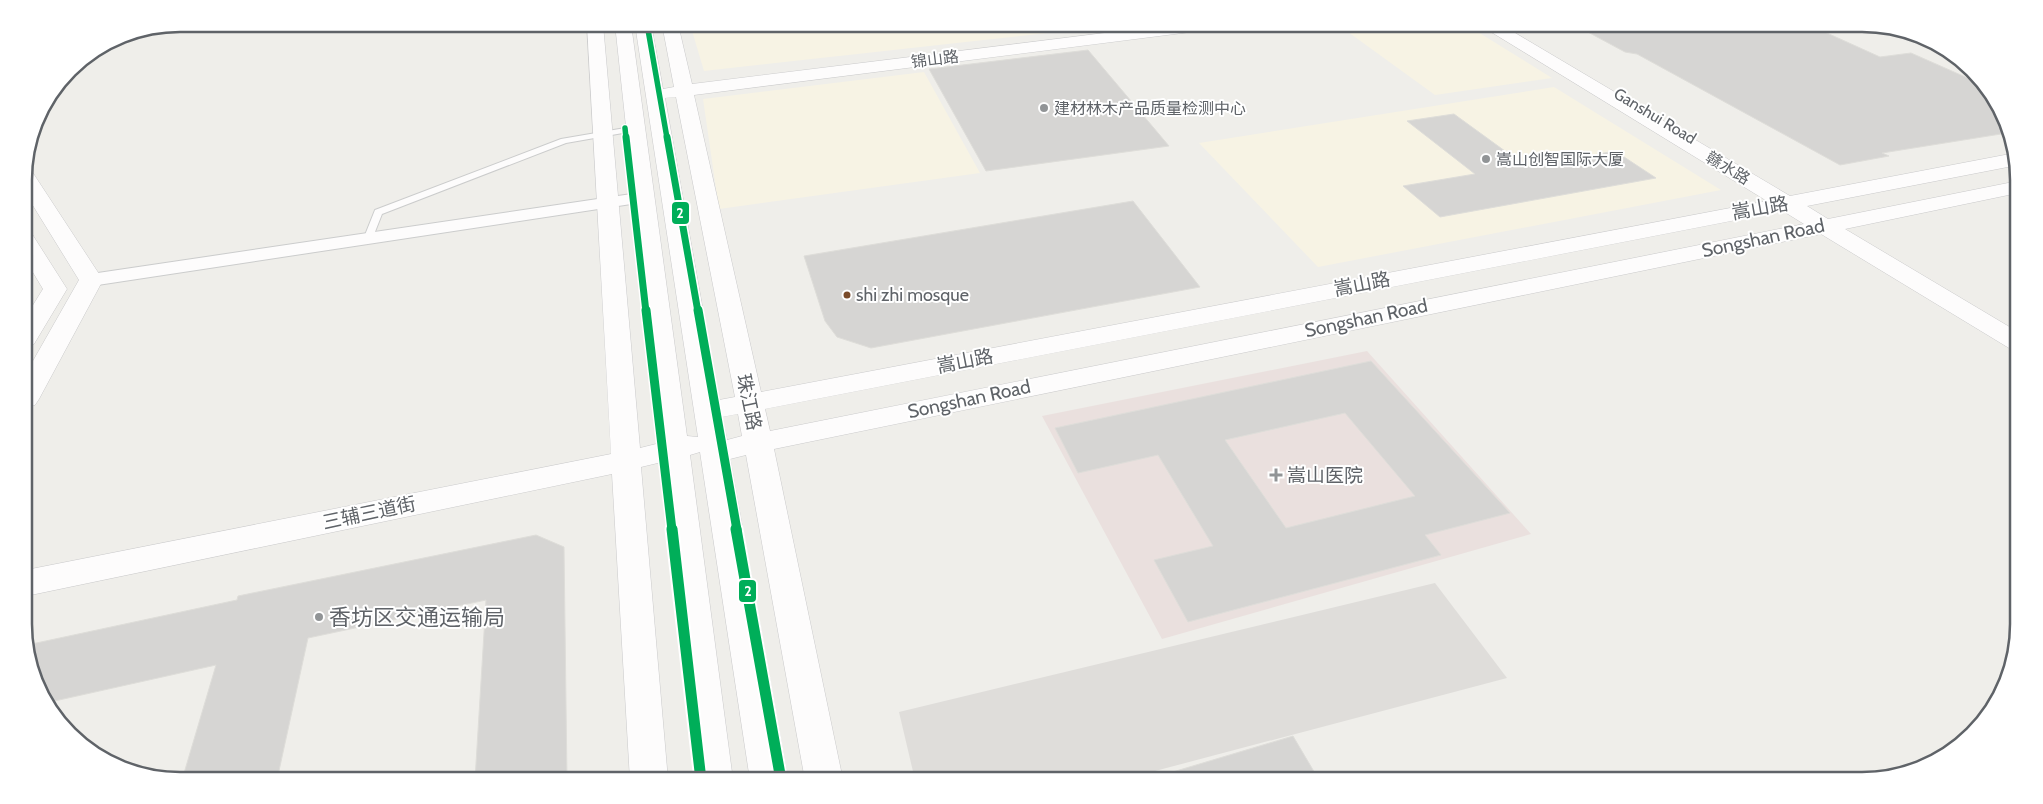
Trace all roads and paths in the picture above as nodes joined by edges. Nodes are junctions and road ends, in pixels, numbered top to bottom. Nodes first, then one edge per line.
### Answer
1 (596, 32) edge
2 (624, 32) edge
3 (644, 32) edge
4 (672, 32) edge
5 (1151, 32) edge
6 (1502, 32) edge
7 (1512, 32) edge
8 (684, 91) junction
9 (655, 94) junction
10 (637, 128) junction
11 (604, 134) junction
12 (2009, 161) edge
13 (2010, 188) edge
14 (33, 189) edge
15 (645, 197) junction
16 (1793, 202) junction
17 (608, 203) junction
18 (1829, 224) junction
19 (368, 240) junction
20 (33, 253) edge
21 (91, 280) junction
22 (33, 326) edge
23 (2010, 326) edge
24 (2010, 338) edge
25 (33, 385) edge
26 (749, 403) junction
27 (707, 411) junction
28 (758, 442) junction
29 (713, 446) junction
30 (675, 449) junction
31 (626, 460) junction
32 (32, 582) edge
33 (648, 772) edge
34 (713, 772) edge
35 (768, 772) edge
36 (822, 772) edge

1 - 11 main road
2 - 10 main road
3 - 9 main road
4 - 8 main road, 珠江路
5 - 8 main road, 锦山路
6 - 16 main road, 赣水路
7 - 16 main road, Ganshui Road
8 - 9 main road, 锦山路
8 - 26 main road, 珠江路
9 - 27 main road
10 - 11 lane
10 - 15 main road
11 - 17 main road
11 - 19 lane
12 - 16 main road, 嵩山路
13 - 18 main road, Songshan Road
14 - 21 main road
15 - 17 street
15 - 30 main road
16 - 18 main road, 赣水路
16 - 26 main road, 嵩山路
17 - 19 street
17 - 31 main road
18 - 23 main road
18 - 24 main road, 赣水路
18 - 28 main road, Songshan Road
19 - 21 street
20 - 22 main road
21 - 25 main road
26 - 27 main road, 嵩山路
26 - 28 main road, 珠江路
27 - 29 main road
28 - 29 main road, Songshan Road
28 - 36 main road, 珠江路
29 - 30 main road, 三辅三道街
29 - 35 main road
30 - 31 main road, 三辅三道街
30 - 34 main road
31 - 32 main road, 三辅三道街
31 - 33 main road

